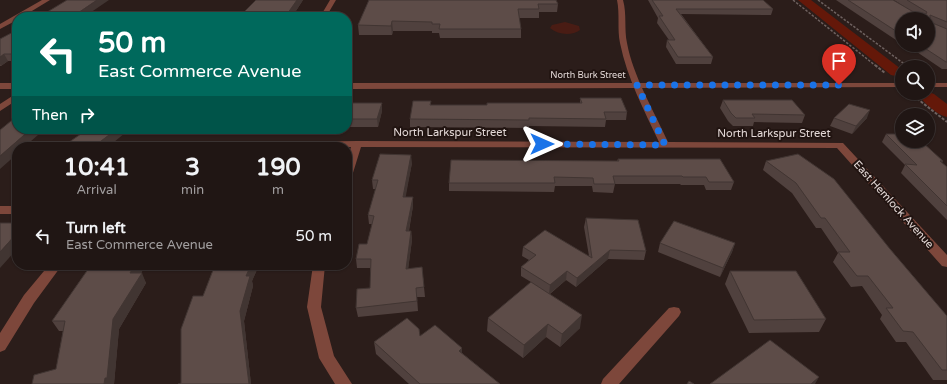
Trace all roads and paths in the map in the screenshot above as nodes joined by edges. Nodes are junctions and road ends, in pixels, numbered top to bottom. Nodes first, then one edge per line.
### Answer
1 (46, 0) edge
2 (333, 0) edge
3 (620, 0) edge
4 (793, 0) edge
5 (818, 0) edge
6 (26, 12) edge
7 (326, 12) edge
8 (12, 20) edge
9 (0, 27) edge
10 (899, 60) edge
11 (895, 80) edge
12 (637, 85) junction
13 (895, 85) edge
14 (935, 85) edge
15 (947, 85) edge
16 (0, 86) edge
17 (12, 86) edge
18 (352, 86) edge
19 (12, 100) edge
20 (919, 100) edge
21 (0, 108) edge
22 (947, 122) edge
23 (352, 144) edge
24 (357, 144) junction
25 (665, 145) junction
26 (840, 145) joint
27 (352, 160) edge
28 (0, 210) edge
29 (12, 210) edge
30 (947, 263) edge
31 (52, 270) edge
32 (319, 270) edge
33 (674, 312) dead end
34 (0, 346) edge
35 (344, 384) edge
36 (609, 384) edge

1 - 6 street
2 - 7 street
3 - 12 street
4 - 11 path
5 - 10 path
8 - 9 street
12 - 13 street, North Burk Street
12 - 18 street, North Burk Street
12 - 25 street
14 - 15 street
16 - 17 street
19 - 21 street
20 - 22 path
23 - 24 street, North Larkspur Street
24 - 25 street, North Larkspur Street
24 - 27 street
25 - 26 street, North Larkspur Street
26 - 30 street, East Hemlock Avenue
28 - 29 street
31 - 34 street
32 - 35 street
33 - 36 street

